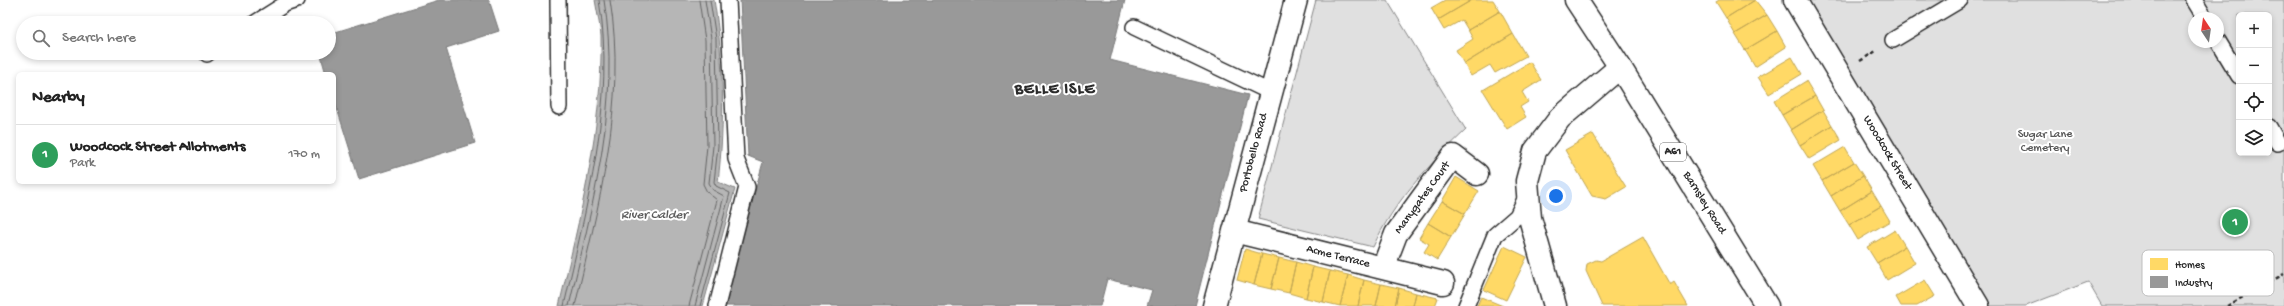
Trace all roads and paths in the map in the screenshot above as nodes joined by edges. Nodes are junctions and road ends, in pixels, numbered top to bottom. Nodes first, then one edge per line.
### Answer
1 (296, 0) edge
2 (558, 0) edge
3 (728, 0) edge
4 (1296, 0) edge
5 (1576, 0) edge
6 (1796, 0) edge
7 (1960, 0) edge
8 (2194, 0) edge
9 (2201, 12) edge
10 (266, 16) edge
11 (1134, 27) dead end
12 (1893, 40) joint
13 (2222, 48) edge
14 (1620, 67) junction
15 (2236, 71) edge
16 (1839, 73) junction
17 (1270, 92) junction
18 (559, 107) dead end
19 (2272, 132) edge
20 (2278, 143) dead end
21 (1477, 174) dead end
22 (1528, 192) junction
23 (1234, 231) junction
24 (1383, 268) junction
25 (2284, 274) edge
26 (2274, 280) edge
27 (1443, 283) dead end
28 (2245, 296) edge
29 (717, 306) edge
30 (1214, 306) edge
31 (1466, 306) edge
32 (1555, 306) edge
33 (1767, 306) edge
34 (1978, 306) edge
35 (2227, 306) edge

1 - 10 lane
2 - 18 lane
3 - 29 lane
4 - 17 street, Portobello Road
5 - 14 street, Barnsley Road / A61
6 - 16 street, Woodcock Street
7 - 12 lane
8 - 9 lane
11 - 17 lane
12 - 16 path
13 - 15 lane
14 - 22 street
14 - 33 street, Barnsley Road / A61
16 - 34 street, Woodcock Street
17 - 23 street, Portobello Road
19 - 20 lane
21 - 24 street, Manygates Court
22 - 31 lane
22 - 32 street
23 - 24 street, Acme Terrace
23 - 30 street, Portobello Road
24 - 27 street, Acme Terrace
25 - 26 path
28 - 35 path

